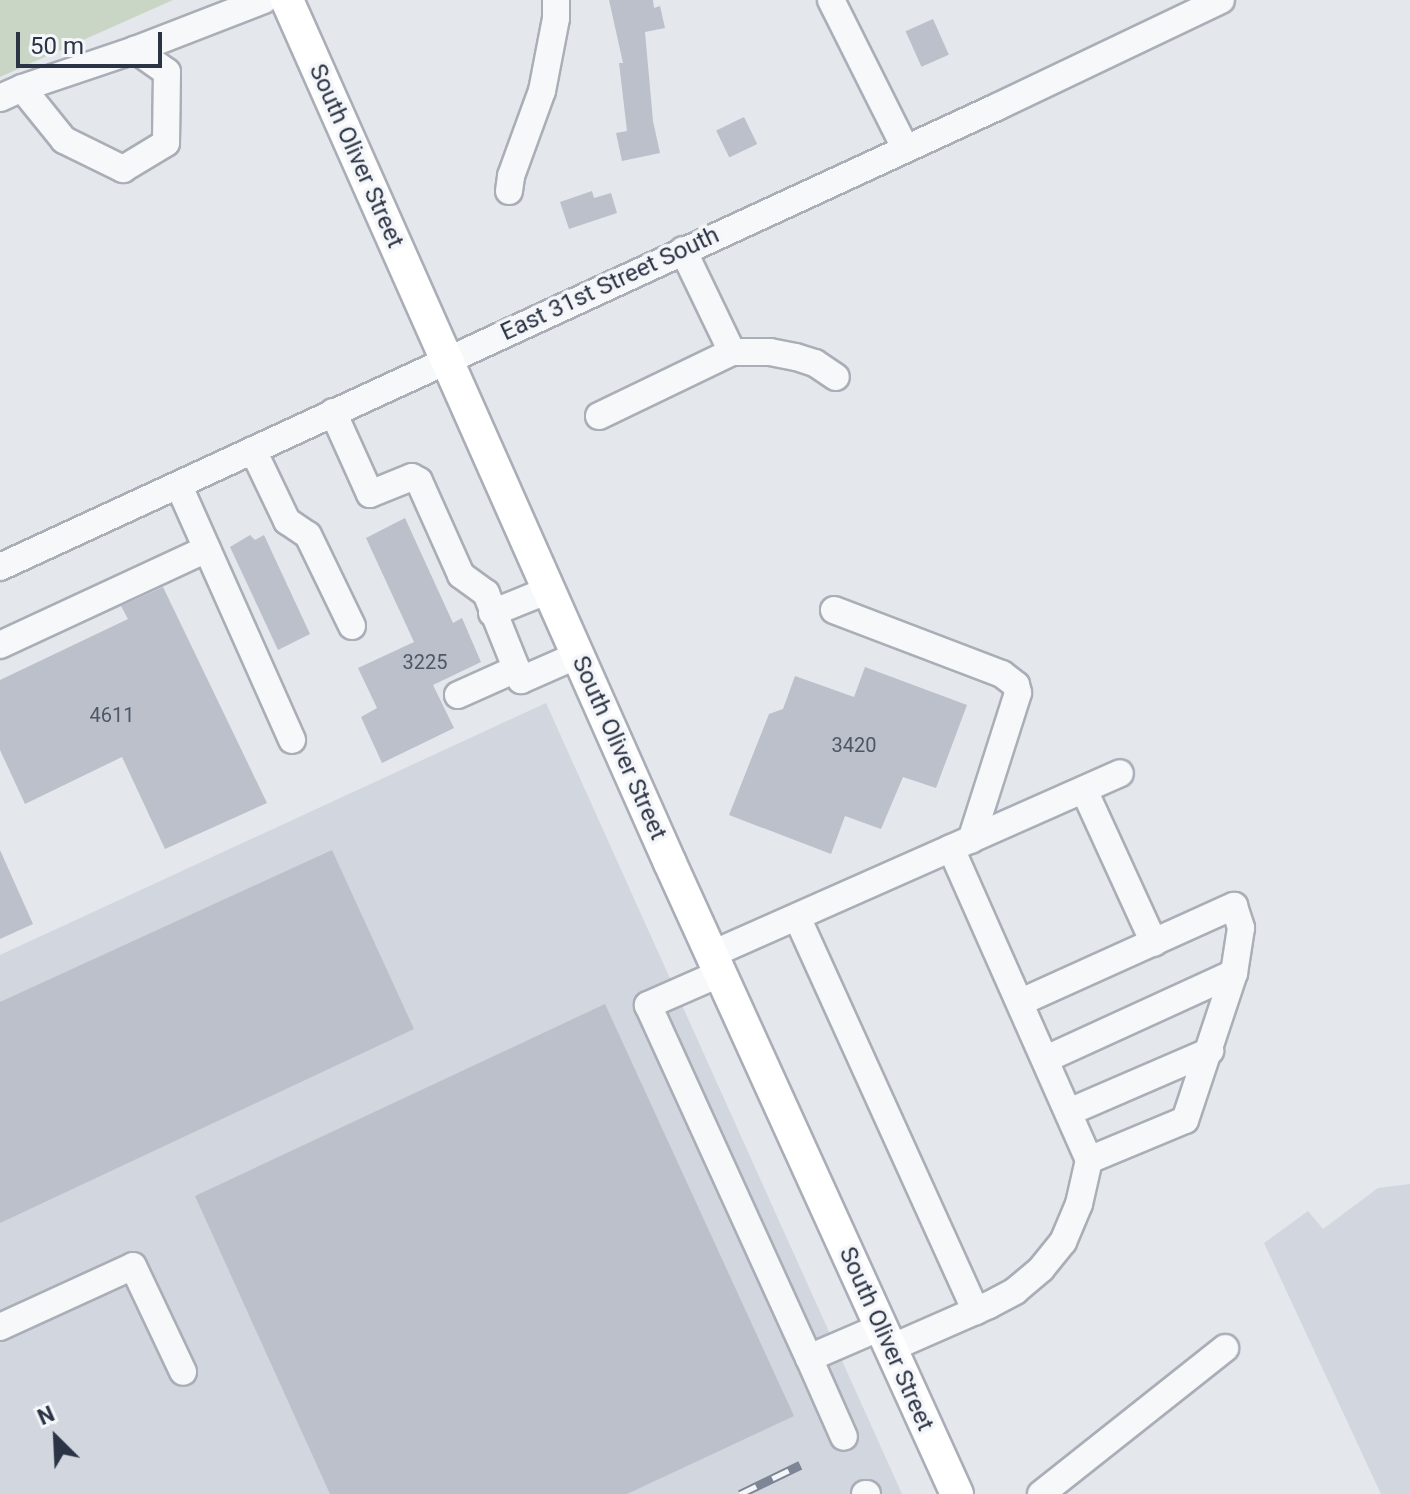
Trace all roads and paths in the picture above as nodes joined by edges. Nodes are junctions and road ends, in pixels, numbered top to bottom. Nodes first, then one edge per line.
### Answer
1 (264, 0) edge
2 (287, 0) edge
3 (556, 0) edge
4 (831, 0) edge
5 (1221, 0) edge
6 (1166, 12) edge
7 (135, 50) junction
8 (11, 93) edge
9 (905, 148) junction
10 (509, 191) dead end
11 (683, 250) junction
12 (732, 352) junction
13 (447, 359) junction
14 (836, 377) dead end
15 (333, 412) junction
16 (599, 416) dead end
17 (253, 450) junction
18 (179, 486) junction
19 (207, 549) junction
20 (0, 567) edge
21 (549, 590) junction
22 (834, 610) dead end
23 (492, 613) junction
24 (352, 626) dead end
25 (0, 645) edge
26 (578, 655) junction
27 (516, 669) junction
28 (458, 695) dead end
29 (292, 740) dead end
30 (1120, 773) dead end
31 (1084, 790) junction
32 (961, 844) junction
33 (797, 917) junction
34 (1154, 943) junction
35 (717, 964) junction
36 (1234, 973) junction
37 (1021, 1002) junction
38 (1210, 1051) junction
39 (1046, 1059) junction
40 (1069, 1112) junction
41 (1089, 1160) junction
42 (976, 1311) junction
43 (0, 1327) edge
44 (886, 1337) junction
45 (1225, 1348) dead end
46 (809, 1358) junction
47 (183, 1372) dead end
48 (844, 1437) dead end
49 (957, 1494) edge
50 (1041, 1494) edge

1 - 7 street
2 - 13 main road, South Oliver Street
3 - 10 street
4 - 9 street
5 - 6 street, East 31st Street South
6 - 9 street, East 31st Street South
7 - 8 street
7 - 8 street
9 - 11 street, East 31st Street South
11 - 12 street
11 - 13 street, East 31st Street South
12 - 14 street
12 - 16 street
13 - 15 street, East 31st Street South
13 - 21 main road, South Oliver Street
15 - 17 street, East 31st Street South
15 - 23 street
17 - 18 street, East 31st Street South
17 - 24 street
18 - 19 street
18 - 20 street, East 31st Street South
19 - 25 street
19 - 29 street
21 - 23 street
21 - 26 main road, South Oliver Street
22 - 32 street
23 - 27 street
26 - 27 street
26 - 35 main road, South Oliver Street
27 - 28 street
30 - 31 street
31 - 32 street
31 - 34 street
32 - 33 street
32 - 37 street
33 - 35 street
33 - 42 street
34 - 36 street
34 - 37 street
35 - 44 main road, South Oliver Street
35 - 46 street
36 - 38 street
36 - 39 street
37 - 39 street
38 - 40 street
38 - 41 street
39 - 40 street
40 - 41 street
41 - 42 street
42 - 44 street
43 - 47 street
44 - 46 street
44 - 49 main road, South Oliver Street
45 - 50 street
46 - 48 street

